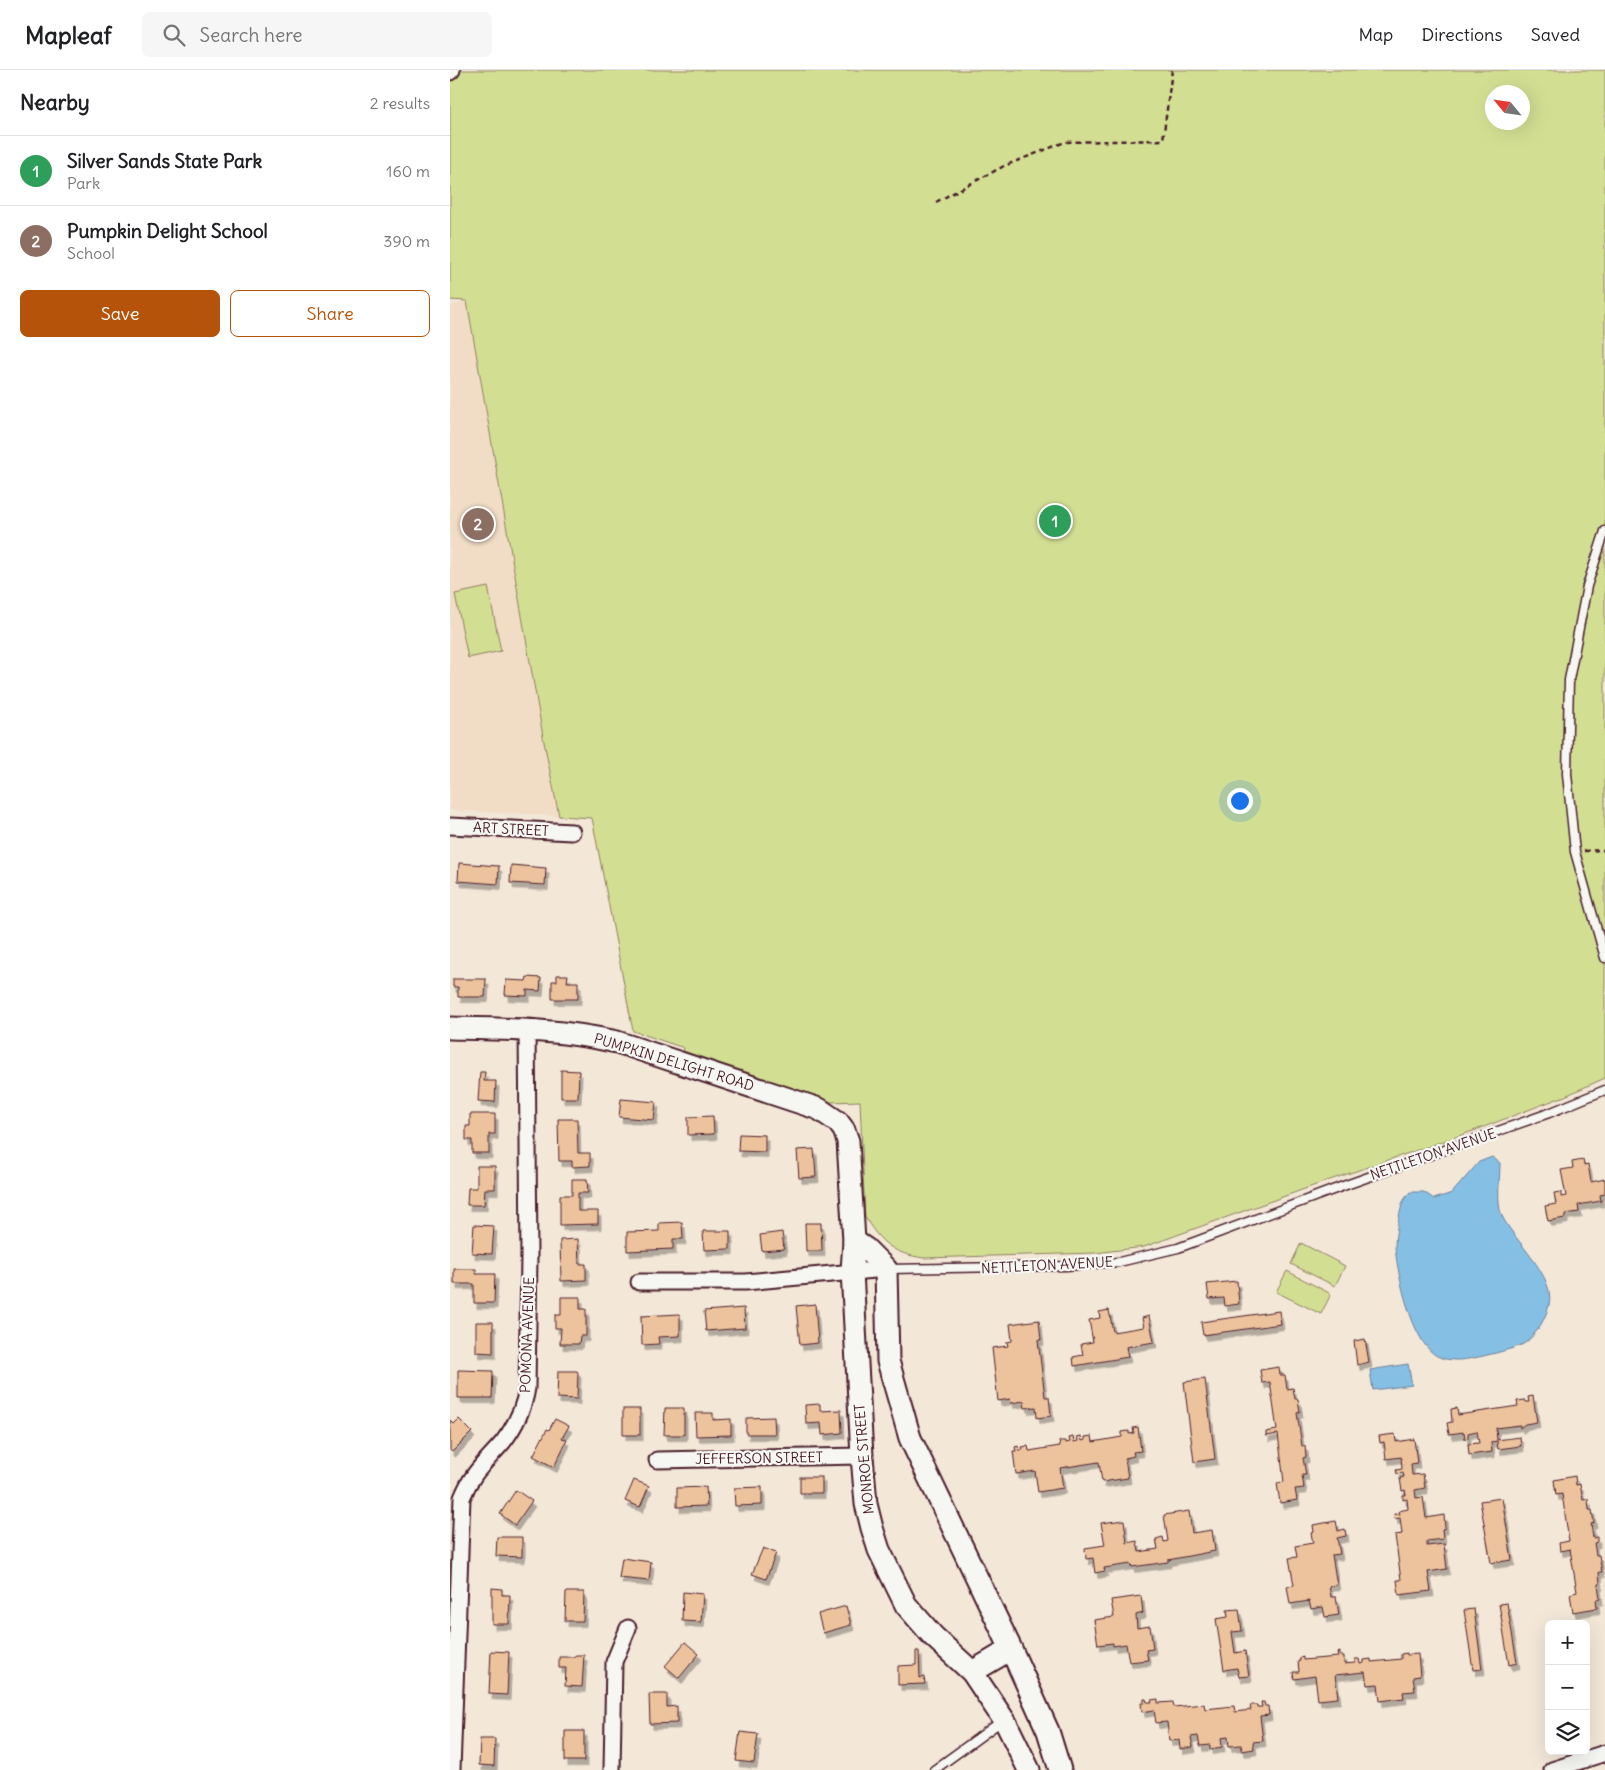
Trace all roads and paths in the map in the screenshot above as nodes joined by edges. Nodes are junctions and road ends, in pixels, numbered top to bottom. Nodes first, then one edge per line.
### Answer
1 (1172, 70) edge
2 (936, 202) dead end
3 (1605, 531) edge
4 (450, 826) edge
5 (572, 832) dead end
6 (1605, 850) edge
7 (1574, 852) junction
8 (1605, 958) edge
9 (450, 1028) edge
10 (527, 1029) junction
11 (1605, 1090) edge
12 (848, 1141) joint
13 (854, 1241) junction
14 (886, 1269) junction
15 (852, 1271) junction
16 (639, 1282) dead end
17 (862, 1456) junction
18 (657, 1460) dead end
19 (628, 1628) dead end
20 (1011, 1650) junction
21 (972, 1672) junction
22 (1004, 1719) junction
23 (1605, 1753) edge
24 (452, 1770) edge
25 (612, 1770) edge
26 (934, 1770) edge
27 (1029, 1770) edge
28 (1060, 1770) edge
29 (1552, 1770) edge

1 - 2 path
3 - 7 lane
4 - 5 street, ART STREET
6 - 7 path
7 - 8 lane
9 - 10 street, PUMPKIN DELIGHT ROAD
10 - 12 street, PUMPKIN DELIGHT ROAD
10 - 24 street, POMONA AVENUE
11 - 14 lane, NETTLETON AVENUE
12 - 13 street, MONROE STREET
13 - 14 street
13 - 15 street, MONROE STREET
14 - 15 street, NETTLETON AVENUE
14 - 20 street
15 - 16 street, NETTLETON AVENUE
15 - 17 street, MONROE STREET
17 - 18 street, JEFFERSON STREET
17 - 21 street, MONROE STREET
19 - 25 street
20 - 21 street
20 - 28 street
21 - 22 street, MONROE STREET
22 - 26 lane
22 - 27 street, MONROE STREET
23 - 29 street

